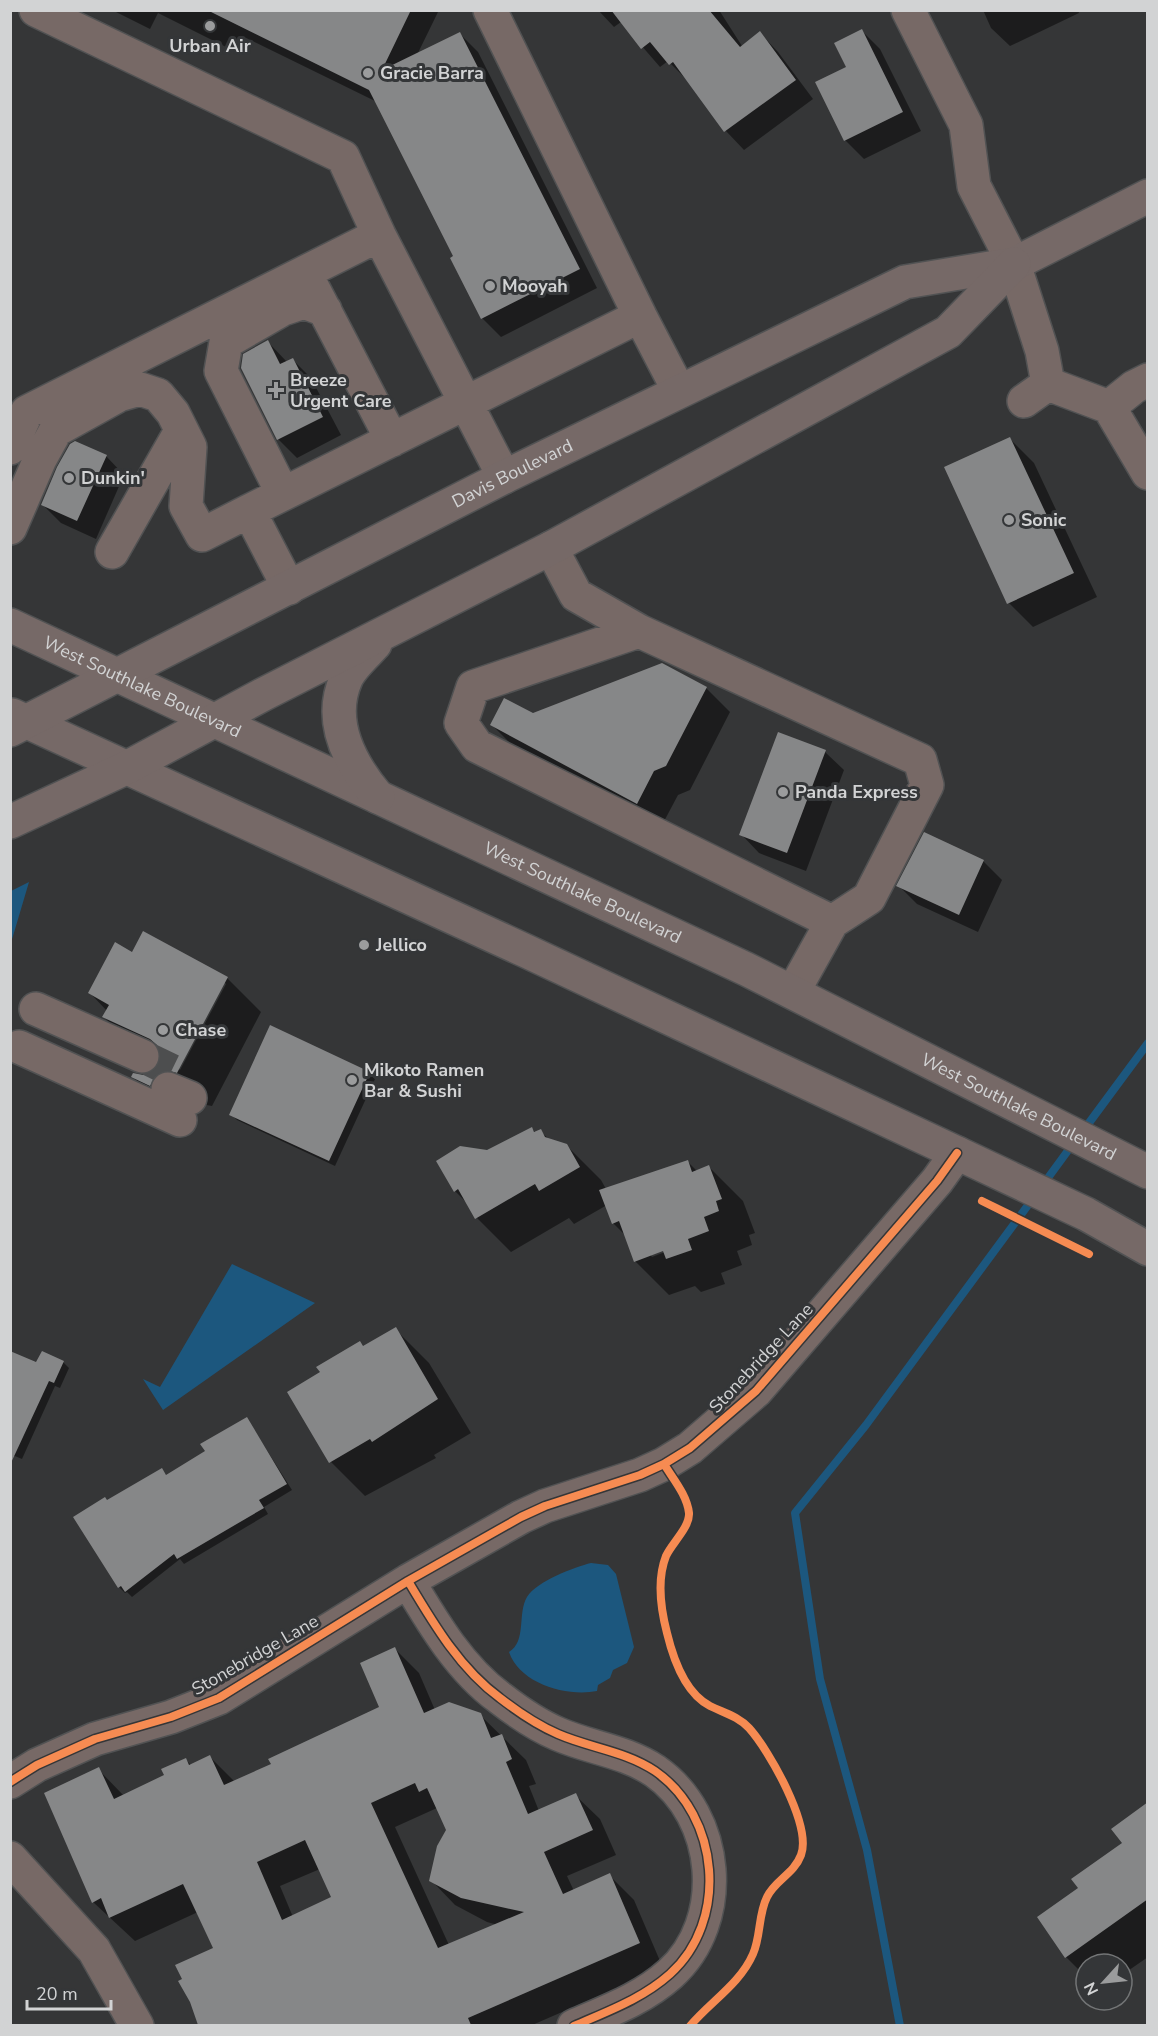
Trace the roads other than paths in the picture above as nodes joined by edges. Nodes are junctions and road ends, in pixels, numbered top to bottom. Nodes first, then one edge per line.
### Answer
1 (36, 10) edge
2 (490, 10) edge
3 (908, 10) edge
4 (1148, 196) edge
5 (379, 235) junction
6 (1014, 264) junction
7 (305, 272) junction
8 (325, 310) junction
9 (640, 316) junction
10 (1148, 380) edge
11 (679, 391) junction
12 (465, 404) junction
13 (1109, 407) junction
14 (181, 431) junction
15 (393, 440) junction
16 (10, 448) edge
17 (1148, 473) edge
18 (504, 477) junction
19 (283, 494) junction
20 (249, 511) junction
21 (10, 528) edge
22 (551, 548) junction
23 (112, 552) dead end
24 (289, 588) junction
25 (10, 625) edge
26 (385, 632) junction
27 (639, 632) junction
28 (119, 675) junction
29 (16, 722) edge
30 (214, 722) junction
31 (128, 767) junction
32 (379, 799) junction
33 (10, 822) edge
34 (832, 922) junction
35 (793, 992) junction
36 (137, 1065) tunnel mouth
37 (183, 1092) dead end
38 (970, 1160) junction
39 (1146, 1171) edge
40 (1148, 1249) edge
41 (408, 1581) junction
42 (10, 1782) edge
43 (10, 1858) edge
44 (137, 2025) edge
45 (574, 2025) edge

1 - 5 street
2 - 9 street
3 - 6 street
4 - 6 main road, Davis Boulevard
5 - 7 street
5 - 12 street
6 - 11 main road, Davis Boulevard
6 - 13 street
6 - 22 main road, Davis Boulevard
7 - 8 street
7 - 16 street
8 - 15 street
8 - 19 street
9 - 11 street
9 - 12 street
10 - 13 street
11 - 18 main road, Davis Boulevard
12 - 15 street
12 - 18 street
13 - 17 street
14 - 20 street
14 - 21 street
14 - 23 street
15 - 19 street
18 - 24 main road, Davis Boulevard
19 - 20 street
20 - 24 street
22 - 26 main road, Davis Boulevard
22 - 27 street
24 - 28 main road, Davis Boulevard
25 - 28 main road, West Southlake Boulevard
26 - 30 main road, Davis Boulevard
26 - 32 main road
27 - 34 street
27 - 34 street
28 - 29 main road, Davis Boulevard
28 - 30 main road, West Southlake Boulevard
29 - 31 main road
30 - 31 main road, Davis Boulevard
30 - 32 main road, West Southlake Boulevard
31 - 33 main road, Davis Boulevard
31 - 38 main road
32 - 35 main road, West Southlake Boulevard
34 - 35 street
35 - 39 main road, West Southlake Boulevard
36 - 37 street
38 - 40 main road
38 - 41 street, Stonebridge Lane
41 - 42 street, Stonebridge Lane
41 - 45 street
43 - 44 street

